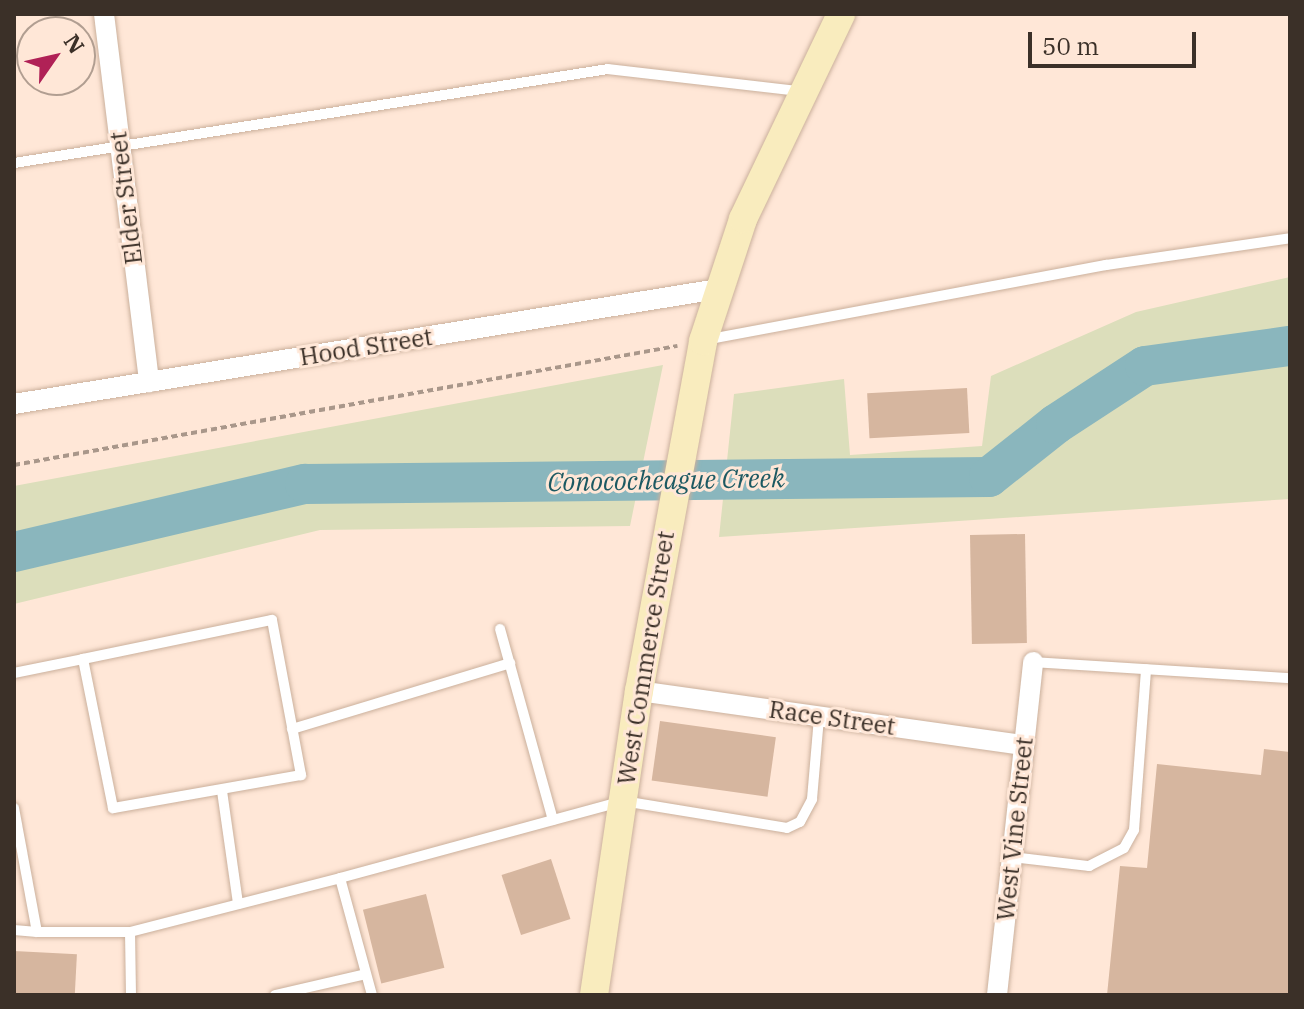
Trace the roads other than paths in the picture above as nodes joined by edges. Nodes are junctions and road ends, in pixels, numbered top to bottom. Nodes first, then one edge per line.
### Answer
1 (104, 14) edge
2 (841, 14) edge
3 (802, 91) junction
4 (120, 146) junction
5 (14, 163) edge
6 (1290, 238) edge
7 (718, 289) junction
8 (703, 341) junction
9 (149, 382) junction
10 (14, 404) edge
11 (500, 629) dead end
12 (83, 659) junction
13 (1033, 662) joint
14 (510, 663) junction
15 (1146, 669) junction
16 (14, 673) edge
17 (1290, 678) edge
18 (639, 691) junction
19 (819, 717) junction
20 (292, 729) junction
21 (1024, 745) junction
22 (222, 791) junction
23 (623, 801) junction
24 (14, 808) edge
25 (553, 820) junction
26 (1012, 857) junction
27 (340, 878) junction
28 (238, 904) junction
29 (14, 930) edge
30 (37, 932) junction
31 (130, 932) junction
32 (366, 974) junction
33 (131, 995) edge
34 (275, 995) edge
35 (372, 995) edge
36 (594, 995) edge
37 (997, 995) edge

1 - 4 street, Elder Street
2 - 3 street, West Commerce Street
3 - 4 lane
3 - 7 street, West Commerce Street
4 - 5 lane
4 - 9 street, Elder Street
6 - 8 lane
7 - 8 street, West Commerce Street
7 - 9 street, Hood Street
8 - 18 street, West Commerce Street
9 - 10 street, Hood Street
11 - 14 lane
12 - 16 lane
12 - 20 lane
12 - 22 lane
13 - 15 lane
13 - 21 street, West Vine Street
14 - 20 lane
14 - 25 lane
15 - 17 lane
15 - 26 lane
18 - 19 street, Race Street
18 - 23 street, West Commerce Street
19 - 21 street, Race Street
19 - 23 lane
20 - 22 lane
21 - 26 street, West Vine Street
22 - 28 lane
23 - 25 lane
23 - 36 street, West Commerce Street
24 - 30 lane
25 - 27 lane
26 - 37 street, West Vine Street
27 - 28 lane
27 - 32 lane
28 - 31 lane
29 - 30 lane
30 - 31 lane
31 - 33 lane
32 - 34 lane
32 - 35 lane

